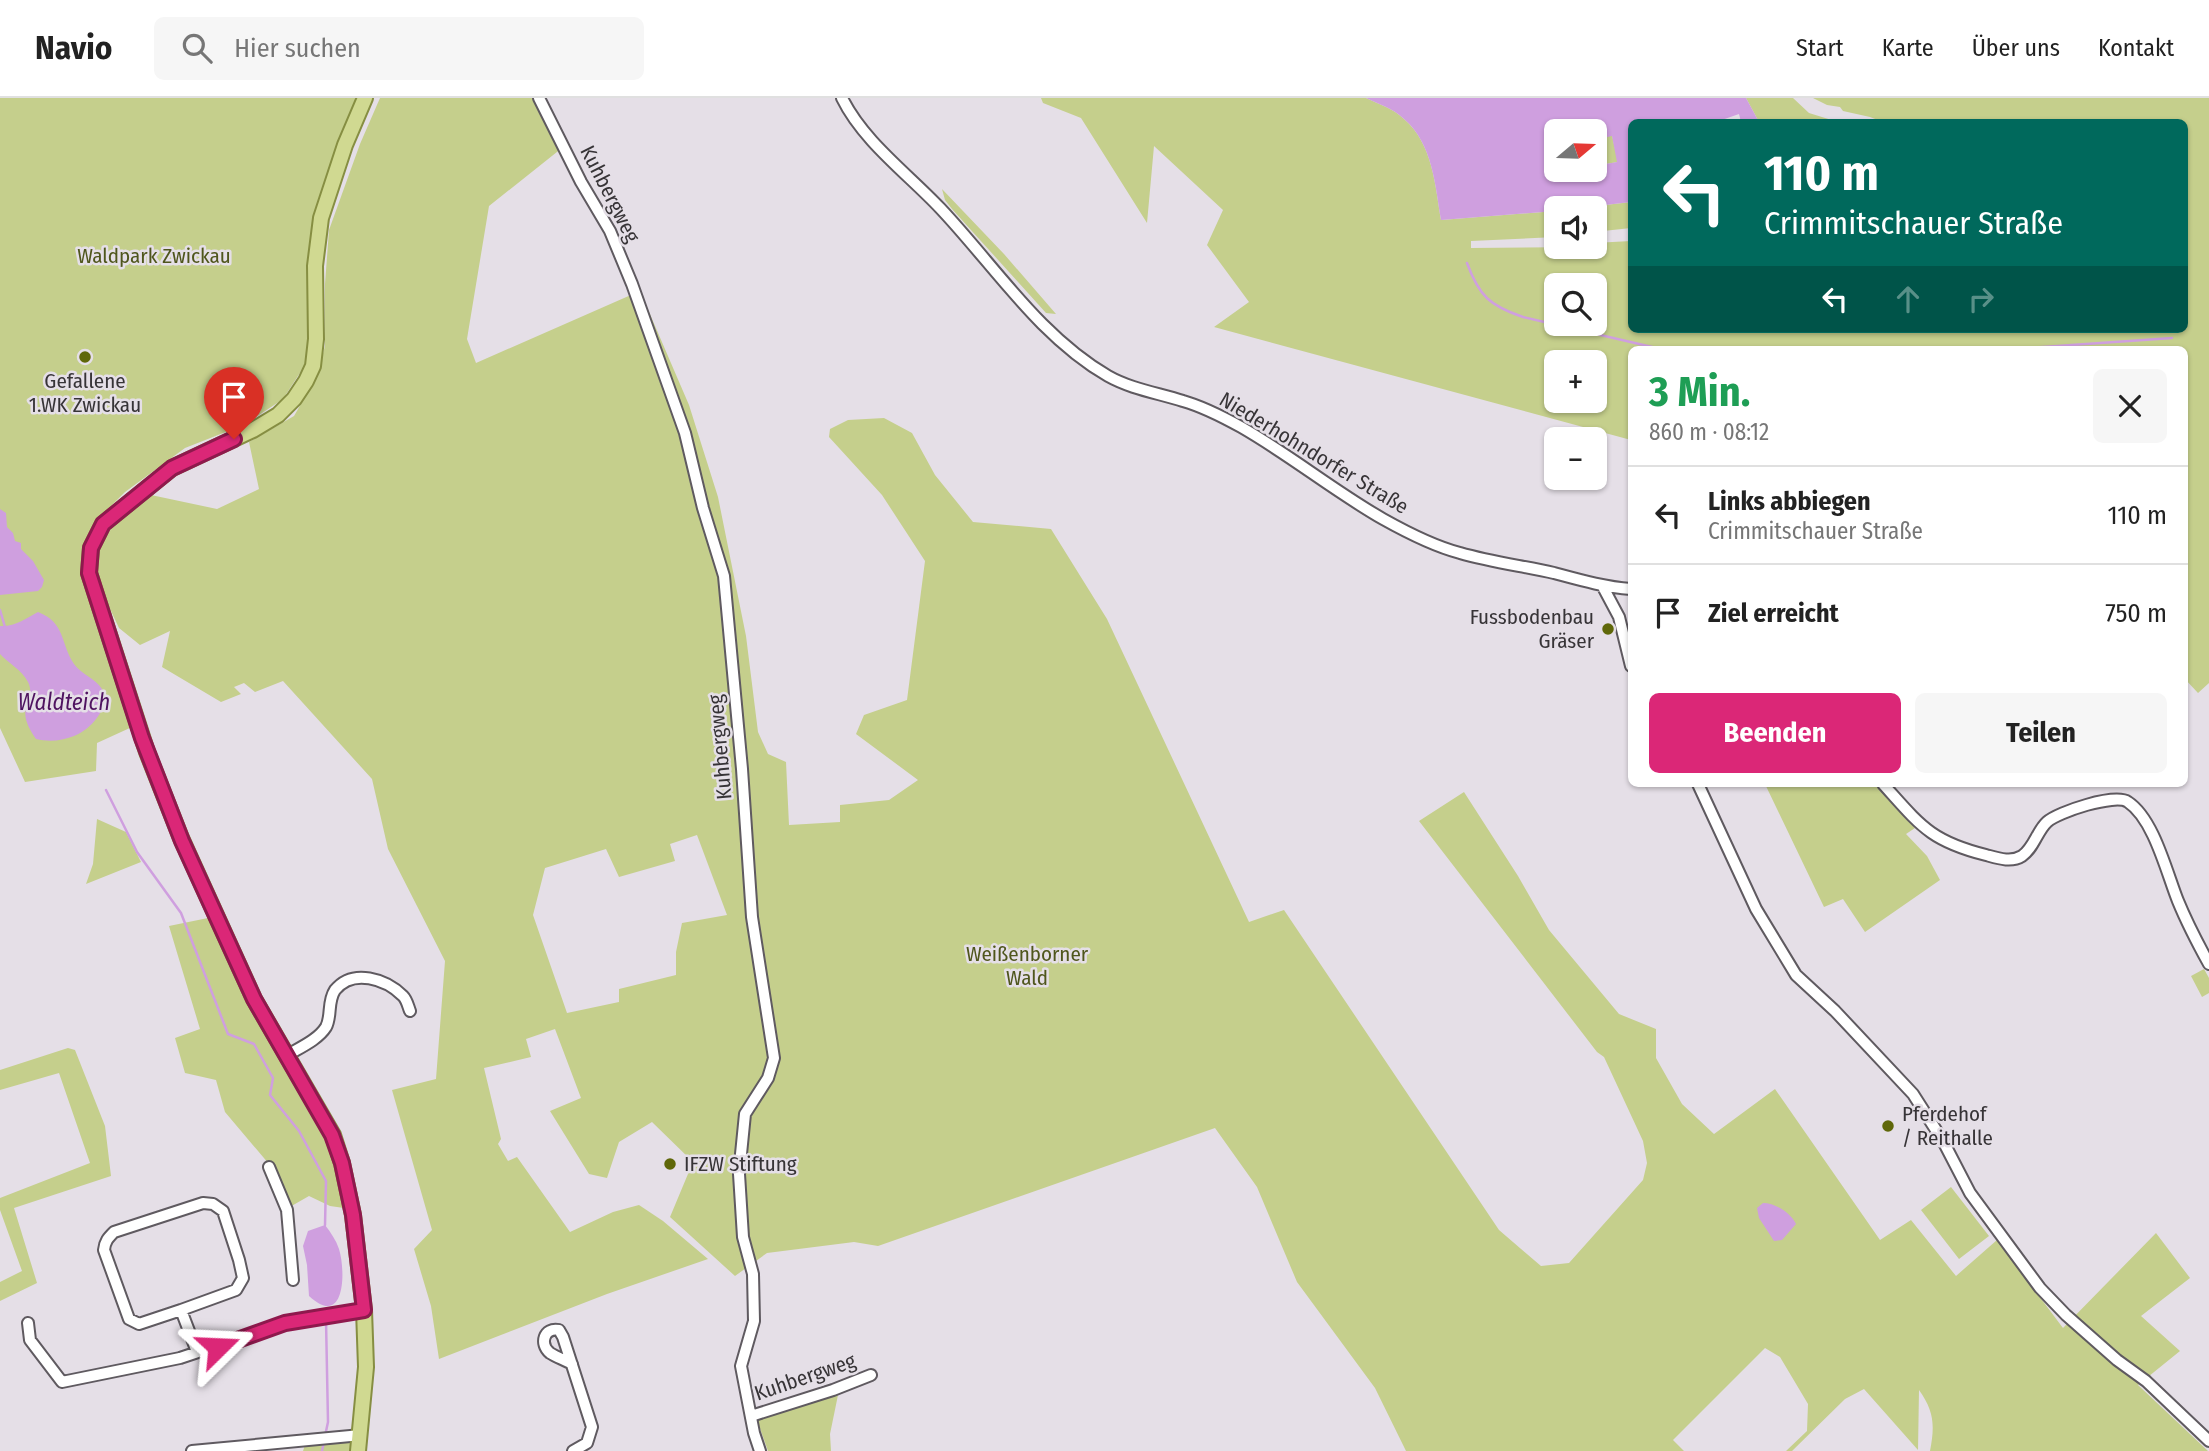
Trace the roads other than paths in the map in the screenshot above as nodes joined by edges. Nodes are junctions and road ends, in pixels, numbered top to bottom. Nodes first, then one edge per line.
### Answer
1 (365, 98) edge
2 (539, 98) edge
3 (842, 98) edge
4 (1603, 587) junction
5 (1628, 589) edge
6 (1628, 654) edge
7 (1699, 787) edge
8 (1886, 787) edge
9 (2209, 964) edge
10 (410, 1011) dead end
11 (286, 1056) junction
12 (270, 1167) dead end
13 (293, 1280) dead end
14 (181, 1310) junction
15 (364, 1310) junction
16 (28, 1323) dead end
17 (197, 1352) junction
18 (572, 1364) dead end
19 (872, 1375) dead end
20 (751, 1416) junction
21 (361, 1435) junction
22 (2209, 1441) edge
23 (192, 1451) edge
24 (358, 1451) edge
25 (573, 1451) edge
26 (760, 1451) edge

1 - 11 main road
2 - 20 street, Kuhbergweg
3 - 4 street, Niederhohndorfer Straße
4 - 5 street, Niederhohndorfer Straße
4 - 6 street
7 - 22 street
8 - 9 street
10 - 11 street
11 - 15 main road
12 - 13 street
14 - 14 street
14 - 17 street
15 - 17 street
15 - 21 main road
16 - 17 street
18 - 25 street
19 - 20 street, Kuhbergweg
20 - 26 street, Kuhbergweg
21 - 23 street
21 - 24 main road

